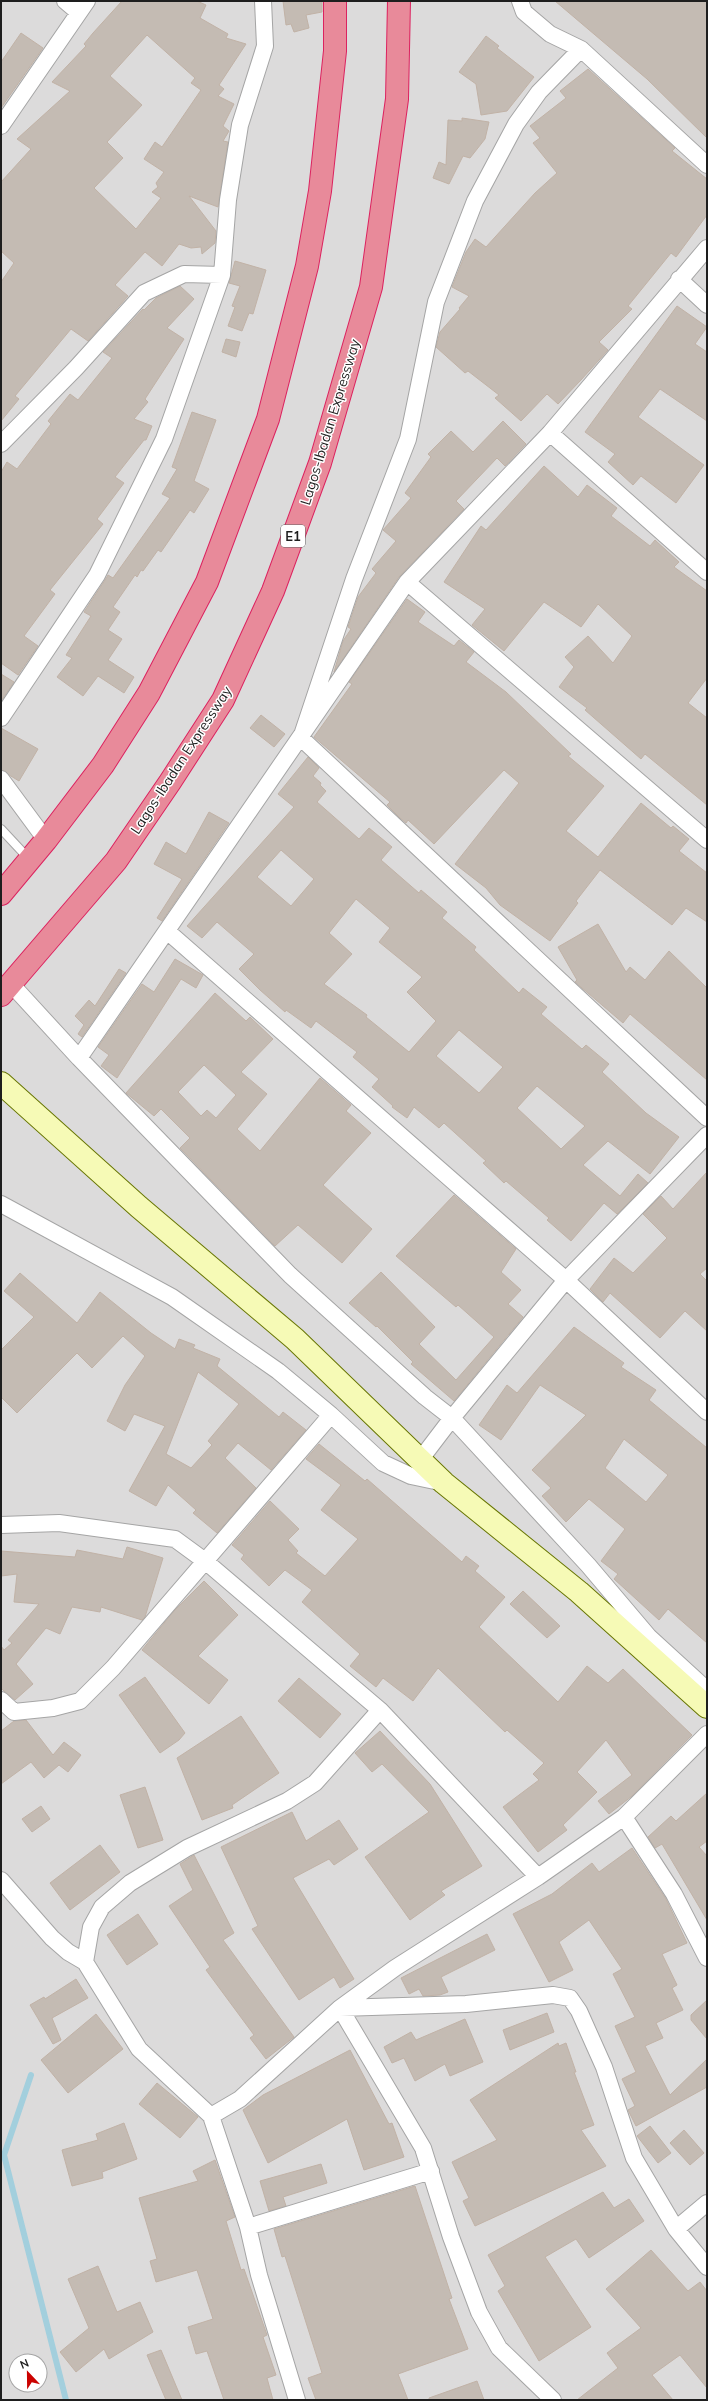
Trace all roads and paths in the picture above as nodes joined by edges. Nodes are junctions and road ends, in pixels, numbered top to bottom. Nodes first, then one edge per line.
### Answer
1 (65, 1) edge
2 (263, 1) edge
3 (335, 1) edge
4 (399, 1) edge
5 (520, 1) edge
6 (83, 7) edge
7 (581, 49) junction
8 (1, 126) edge
9 (707, 164) edge
10 (707, 248) edge
11 (222, 275) junction
12 (679, 279) junction
13 (707, 305) edge
14 (550, 432) junction
15 (1, 444) edge
16 (707, 572) edge
17 (407, 582) junction
18 (1, 718) edge
19 (300, 738) junction
20 (1, 779) edge
21 (3, 834) edge
22 (46, 840) junction
23 (707, 840) edge
24 (30, 860) junction
25 (1, 894) edge
26 (167, 931) junction
27 (6, 990) edge
28 (79, 1058) junction
29 (1, 1083) edge
30 (707, 1118) edge
31 (707, 1135) edge
32 (1, 1204) edge
33 (566, 1280) junction
34 (707, 1412) edge
35 (332, 1415) junction
36 (452, 1418) junction
37 (420, 1460) junction
38 (444, 1483) junction
39 (1, 1525) edge
40 (205, 1561) junction
41 (707, 1690) edge
42 (1, 1700) edge
43 (707, 1707) edge
44 (380, 1710) junction
45 (707, 1734) edge
46 (624, 1817) junction
47 (538, 1877) junction
48 (1, 1880) edge
49 (707, 1958) edge
50 (85, 1962) junction
51 (340, 2008) junction
52 (211, 2116) junction
53 (431, 2171) junction
54 (707, 2203) edge
55 (248, 2227) junction
56 (676, 2230) junction
57 (707, 2267) edge
58 (297, 2400) edge
59 (553, 2400) edge

1 - 6 street
2 - 11 street
3 - 22 highway
4 - 27 highway, Lagos-Ibadan Expressway / E1
5 - 7 street
6 - 8 street
7 - 9 street
7 - 19 street
10 - 12 street
11 - 15 street
11 - 18 street
12 - 13 street
12 - 14 street
14 - 16 street
14 - 17 street
17 - 19 street
17 - 23 street
19 - 26 street
19 - 30 street
20 - 22 street
21 - 24 lane
22 - 24 highway
24 - 25 highway
26 - 28 street
26 - 33 street
27 - 28 street
28 - 36 street
29 - 37 main road
31 - 33 street
32 - 35 street
33 - 34 street
33 - 36 street
35 - 38 street
35 - 40 street
36 - 37 street
36 - 41 street
37 - 38 main road
38 - 43 main road
39 - 40 street
40 - 42 street
40 - 44 street
44 - 47 street
44 - 50 street
45 - 46 street
46 - 47 street
46 - 49 street
47 - 51 street
48 - 50 street
50 - 52 street
51 - 52 street
51 - 53 street
51 - 56 street
52 - 55 street
53 - 55 street
53 - 59 street
54 - 56 street
55 - 58 street
56 - 57 street

